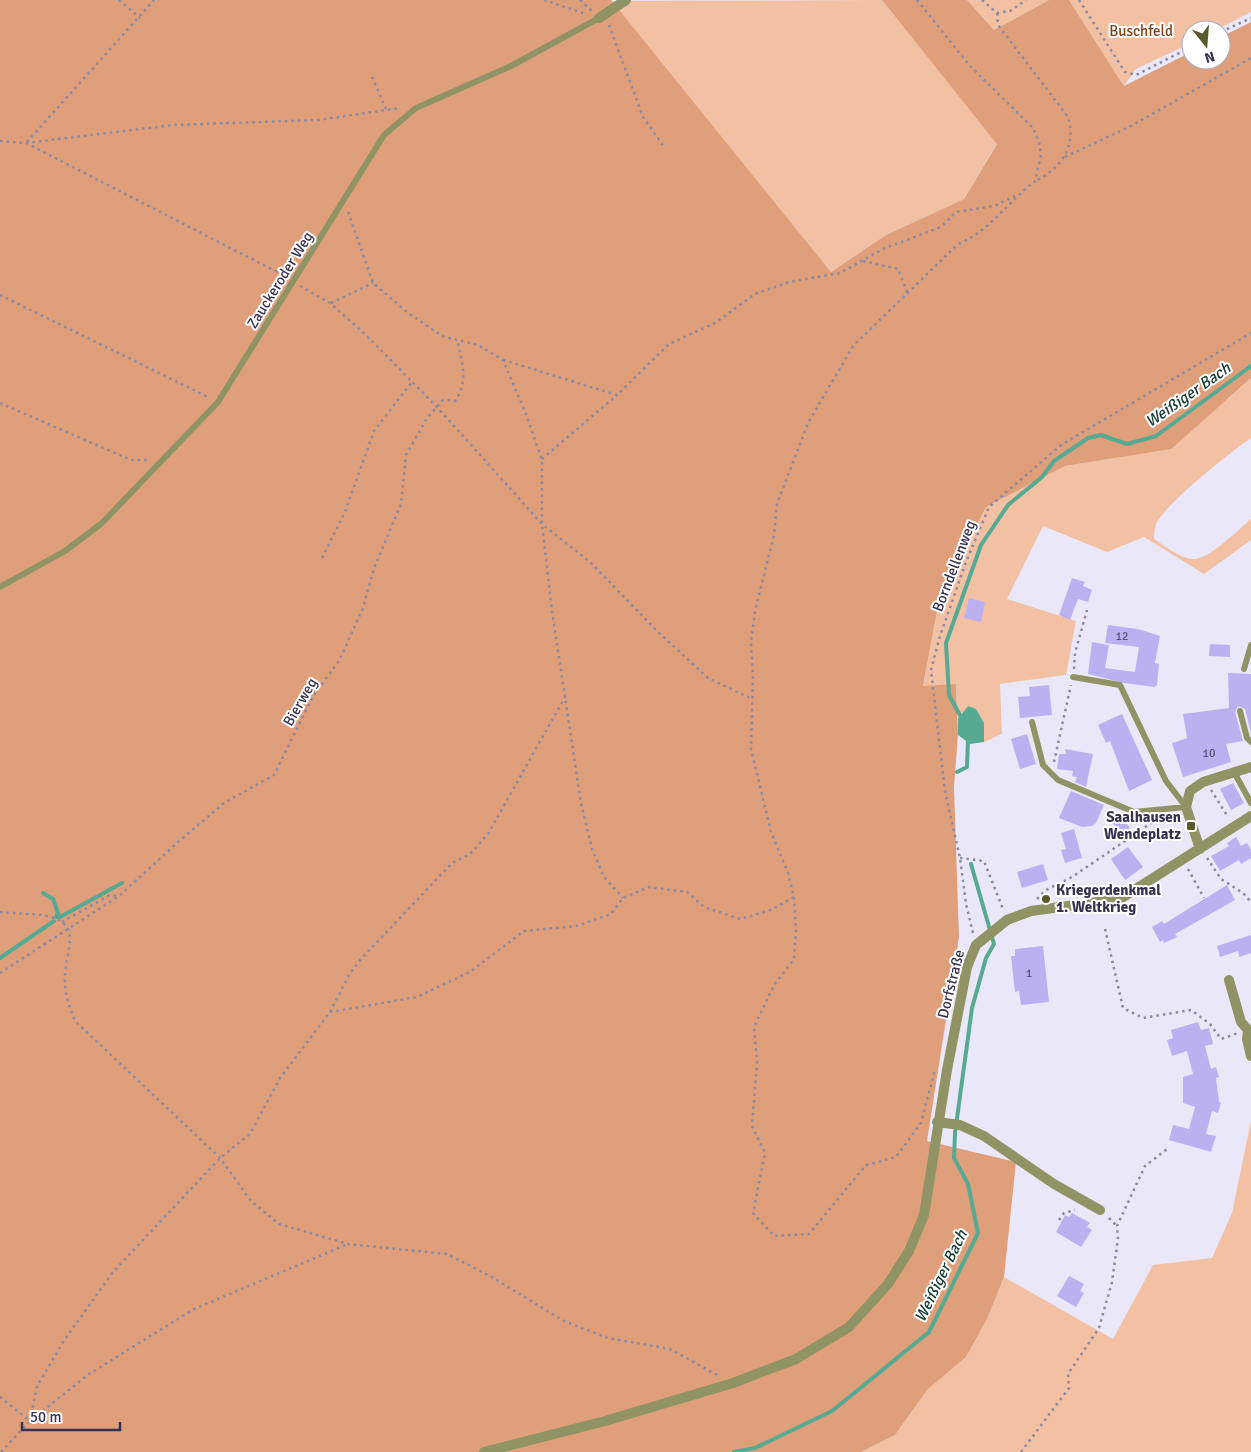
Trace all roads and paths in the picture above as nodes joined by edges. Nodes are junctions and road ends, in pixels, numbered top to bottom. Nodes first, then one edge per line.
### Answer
1 (119, 0) edge
2 (154, 0) edge
3 (544, 0) edge
4 (580, 0) edge
5 (626, 0) edge
6 (918, 0) edge
7 (982, 0) edge
8 (1026, 0) edge
9 (1079, 0) edge
10 (998, 13) junction
11 (602, 16) junction
12 (140, 18) junction
13 (1251, 18) edge
14 (1231, 27) edge
15 (1181, 52) edge
16 (1251, 58) edge
17 (372, 77) dead end
18 (416, 108) junction
19 (386, 109) junction
20 (1, 141) edge
21 (26, 143) junction
22 (665, 148) dead end
23 (1065, 156) junction
24 (1035, 181) junction
25 (1018, 194) junction
26 (344, 200) junction
27 (862, 261) junction
28 (295, 282) junction
29 (372, 284) junction
30 (908, 294) junction
31 (0, 295) edge
32 (330, 303) junction
33 (1251, 333) edge
34 (457, 340) junction
35 (503, 360) junction
36 (412, 382) junction
37 (617, 396) junction
38 (218, 402) junction
39 (0, 403) edge
40 (437, 407) junction
41 (159, 460) junction
42 (542, 460) junction
43 (542, 524) junction
44 (322, 558) dead end
45 (0, 587) edge
46 (1087, 610) dead end
47 (1251, 645) edge
48 (1244, 669) dead end
49 (1073, 677) junction
50 (565, 697) junction
51 (752, 698) junction
52 (1240, 711) dead end
53 (1032, 722) dead end
54 (1251, 742) edge
55 (1251, 768) edge
56 (1234, 772) junction
57 (1052, 773) junction
58 (1203, 782) junction
59 (1251, 803) edge
60 (1186, 806) junction
61 (1170, 810) junction
62 (1251, 816) edge
63 (1234, 827) junction
64 (1200, 849) junction
65 (960, 858) junction
66 (1183, 860) junction
67 (119, 896) junction
68 (794, 897) junction
69 (623, 898) junction
70 (1204, 898) dead end
71 (1033, 902) dead end
72 (1251, 902) edge
73 (0, 912) edge
74 (1007, 920) junction
75 (62, 922) junction
76 (1105, 929) dead end
77 (69, 930) junction
78 (978, 943) junction
79 (0, 973) edge
80 (1229, 980) dead end
81 (330, 1012) junction
82 (1250, 1030) edge
83 (1251, 1056) edge
84 (936, 1069) dead end
85 (937, 1122) junction
86 (1167, 1149) dead end
87 (220, 1158) junction
88 (1078, 1209) dead end
89 (1100, 1210) dead end
90 (1059, 1220) dead end
91 (348, 1244) junction
92 (733, 1383) junction
93 (0, 1397) edge
94 (30, 1421) junction
95 (1, 1452) edge
96 (484, 1452) edge
97 (1021, 1452) edge

1 - 12 path
2 - 12 path
3 - 11 path
4 - 11 path
5 - 11 street
6 - 24 path
7 - 10 path
8 - 10 path
9 - 15 path
10 - 23 path
11 - 18 lane, Zauckeroder Weg
11 - 22 path
12 - 21 path
13 - 14 path
16 - 23 path
17 - 19 path
18 - 19 path
18 - 26 lane, Zauckeroder Weg
19 - 21 path
20 - 21 path
21 - 28 path
23 - 24 path
24 - 25 path
25 - 27 path
25 - 30 path
26 - 28 lane, Zauckeroder Weg
26 - 29 path
27 - 30 path
27 - 37 path
28 - 32 path
28 - 38 lane, Zauckeroder Weg
29 - 32 path
29 - 34 path
30 - 51 path
31 - 38 path
32 - 36 path
33 - 65 path, Borndellenweg
34 - 35 path
34 - 40 path, Bierweg
35 - 37 path
35 - 42 path
36 - 40 path
36 - 44 path
37 - 42 path
38 - 41 lane, Zauckeroder Weg
39 - 41 path
40 - 43 path
40 - 67 path, Bierweg
41 - 45 lane, Zauckeroder Weg
42 - 43 path
43 - 50 path
43 - 51 path
46 - 49 path
47 - 48 lane
49 - 57 path
49 - 60 lane
50 - 69 path
50 - 81 path
51 - 68 path
52 - 54 lane
53 - 57 lane
55 - 56 street
56 - 58 street
56 - 59 lane
57 - 61 lane
58 - 60 street
58 - 63 path
60 - 61 lane
60 - 64 street
61 - 71 path
62 - 63 street, Dorfstraße
63 - 64 street, Dorfstraße
64 - 66 street, Dorfstraße
64 - 72 path
65 - 74 path
65 - 78 path, Borndellenweg
66 - 70 path
66 - 74 street, Dorfstraße
67 - 75 path
67 - 77 path, Bierweg
68 - 69 path
68 - 84 path
69 - 81 path
73 - 75 path
74 - 78 street, Dorfstraße
75 - 77 path
76 - 82 path
77 - 79 path, Bierweg
77 - 87 path
78 - 85 street, Dorfstraße
80 - 82 street
81 - 87 path
82 - 83 street
85 - 89 street
85 - 92 street, Dorfstraße
86 - 97 path
87 - 91 path
87 - 94 path
88 - 90 path
91 - 92 path
91 - 94 path
92 - 96 street, Dorfstraße
93 - 94 path
94 - 95 path

